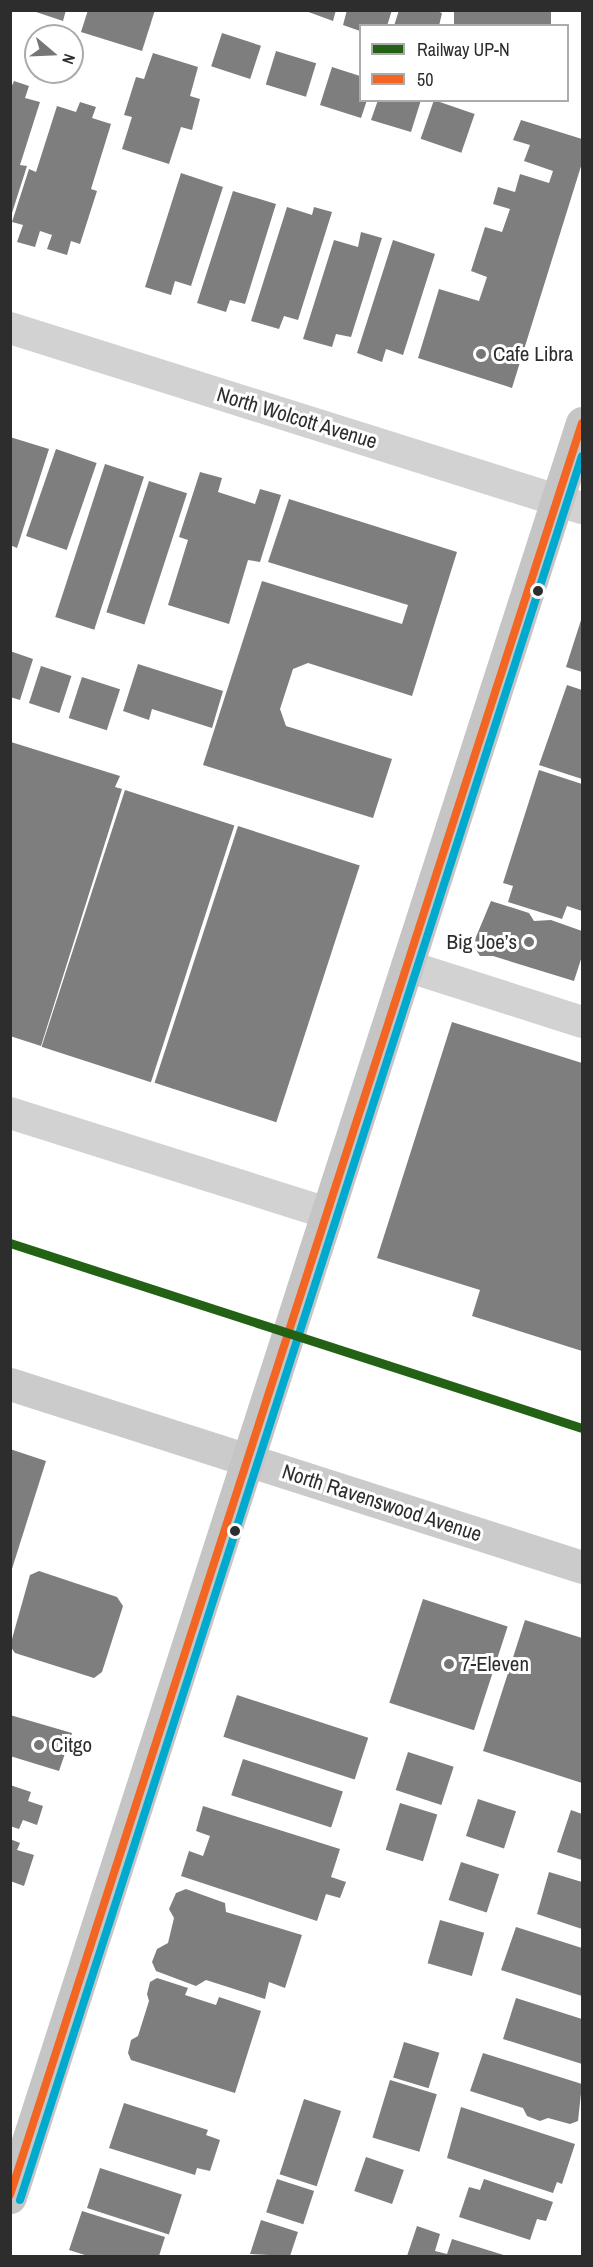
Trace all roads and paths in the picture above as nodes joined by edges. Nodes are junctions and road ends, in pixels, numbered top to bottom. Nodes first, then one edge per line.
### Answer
1 (10, 328) edge
2 (582, 423) edge
3 (570, 504) edge
4 (407, 966) junction
5 (582, 1022) edge
6 (10, 1113) edge
7 (328, 1213) junction
8 (10, 1384) edge
9 (248, 1460) junction
10 (582, 1567) edge
11 (10, 2197) edge

1 - 3 street, North Wolcott Avenue
2 - 3 main road
3 - 4 main road
4 - 5 street
4 - 7 main road
6 - 7 street
7 - 9 main road
8 - 9 street, North Ravenswood Avenue
9 - 10 street, North Ravenswood Avenue
9 - 11 main road

